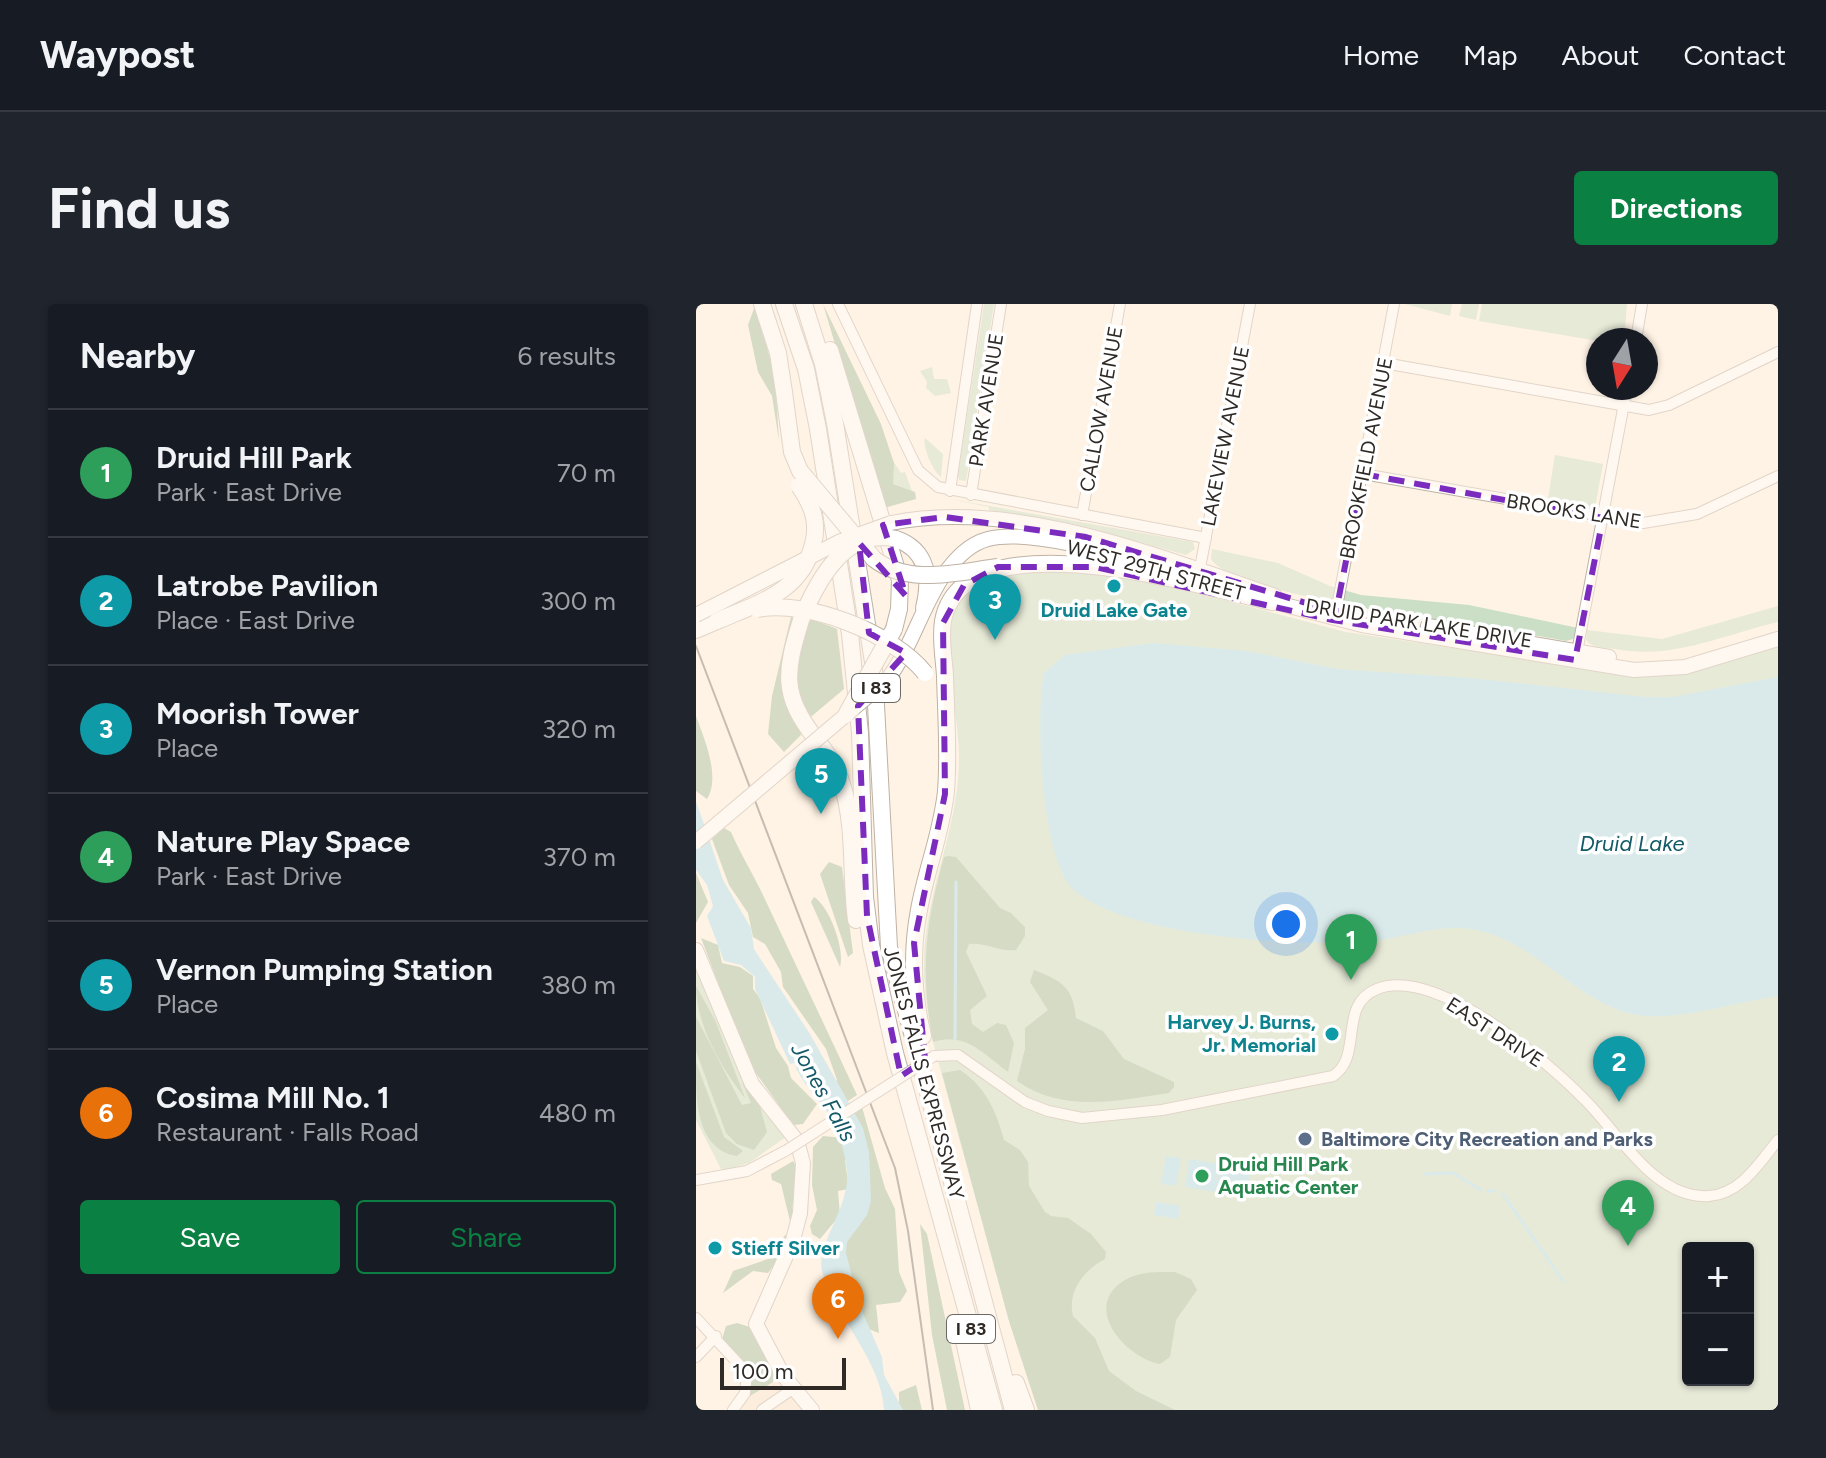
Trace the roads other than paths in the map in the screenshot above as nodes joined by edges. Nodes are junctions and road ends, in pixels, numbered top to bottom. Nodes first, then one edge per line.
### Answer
1 (762, 304) edge
2 (784, 304) edge
3 (804, 304) edge
4 (812, 304) edge
5 (838, 304) edge
6 (977, 304) edge
7 (1001, 304) edge
8 (1120, 304) edge
9 (1250, 304) edge
10 (1394, 304) edge
11 (1642, 304) edge
12 (1638, 328) edge
13 (1778, 352) edge
14 (1384, 363) junction
15 (784, 392) junction
16 (1625, 400) edge
17 (1624, 407) junction
18 (1363, 474) junction
19 (1778, 476) edge
20 (950, 491) junction
21 (971, 495) junction
22 (1082, 515) junction
23 (1603, 518) junction
24 (893, 531) junction
25 (1206, 538) junction
26 (841, 541) junction
27 (1002, 567) junction
28 (1200, 568) junction
29 (1272, 602) junction
30 (924, 608) junction
31 (1336, 612) junction
32 (696, 615) edge
33 (801, 620) junction
34 (717, 621) junction
35 (696, 630) edge
36 (1778, 631) edge
37 (1778, 639) edge
38 (1576, 655) junction
39 (945, 702) junction
40 (846, 715) junction
41 (856, 821) junction
42 (696, 842) edge
43 (696, 950) edge
44 (926, 1074) junction
45 (1778, 1140) edge
46 (696, 1180) edge
47 (948, 1248) junction
48 (696, 1318) edge
49 (716, 1336) junction
50 (696, 1357) edge
51 (1001, 1358) junction
52 (794, 1388) junction
53 (733, 1410) edge
54 (762, 1410) edge
55 (812, 1410) edge
56 (979, 1410) edge
57 (994, 1410) edge
58 (1013, 1410) edge
59 (1026, 1410) edge

1 - 15 highway
2 - 41 highway, I 83
3 - 44 highway, JONES FALLS EXPRESSWAY / I 83
4 - 40 highway, bridge
5 - 20 street
6 - 20 street, PARK AVENUE
7 - 21 street, PARK AVENUE
8 - 22 street, CALLOW AVENUE
9 - 25 street, LAKEVIEW AVENUE
10 - 14 street, BROOKFIELD AVENUE
11 - 12 street
13 - 17 street
14 - 17 street
14 - 18 street, BROOKFIELD AVENUE
15 - 27 highway, bridge
15 - 34 highway, bridge
16 - 17 street
17 - 23 street
18 - 23 street, BROOKS LANE
18 - 31 street, BROOKFIELD AVENUE
19 - 23 street, BROOKS LANE
20 - 21 street
21 - 22 street
22 - 25 street
23 - 38 street
24 - 26 main road, DRUID PARK LAKE DRIVE, bridge
24 - 28 main road, DRUID PARK LAKE DRIVE
24 - 30 highway
24 - 33 highway, bridge
25 - 28 street, LAKEVIEW AVENUE
26 - 32 main road, DRUID PARK LAKE DRIVE, bridge
26 - 33 highway, bridge
27 - 29 highway
27 - 39 highway
28 - 31 main road, DRUID PARK LAKE DRIVE
29 - 30 main road, WEST 29TH STREET
29 - 38 main road, DRUID PARK LAKE DRIVE
30 - 40 main road, WEST 29TH STREET, bridge
31 - 38 main road, DRUID PARK LAKE DRIVE
33 - 41 highway
34 - 35 highway
34 - 39 highway, bridge
36 - 38 main road, DRUID PARK LAKE DRIVE
37 - 38 main road, DRUID PARK LAKE DRIVE
39 - 44 highway
40 - 42 main road, WEST 29TH STREET, bridge
41 - 47 highway, JONES FALLS EXPRESSWAY / I 83
43 - 52 main road
44 - 51 highway, JONES FALLS EXPRESSWAY / I 83
45 - 46 street, EAST DRIVE, bridge
47 - 56 highway
47 - 57 highway, JONES FALLS EXPRESSWAY / I 83
48 - 49 street
49 - 50 street
49 - 53 street
51 - 58 highway, JONES FALLS EXPRESSWAY / I 83
51 - 59 highway
52 - 54 street
52 - 55 main road

